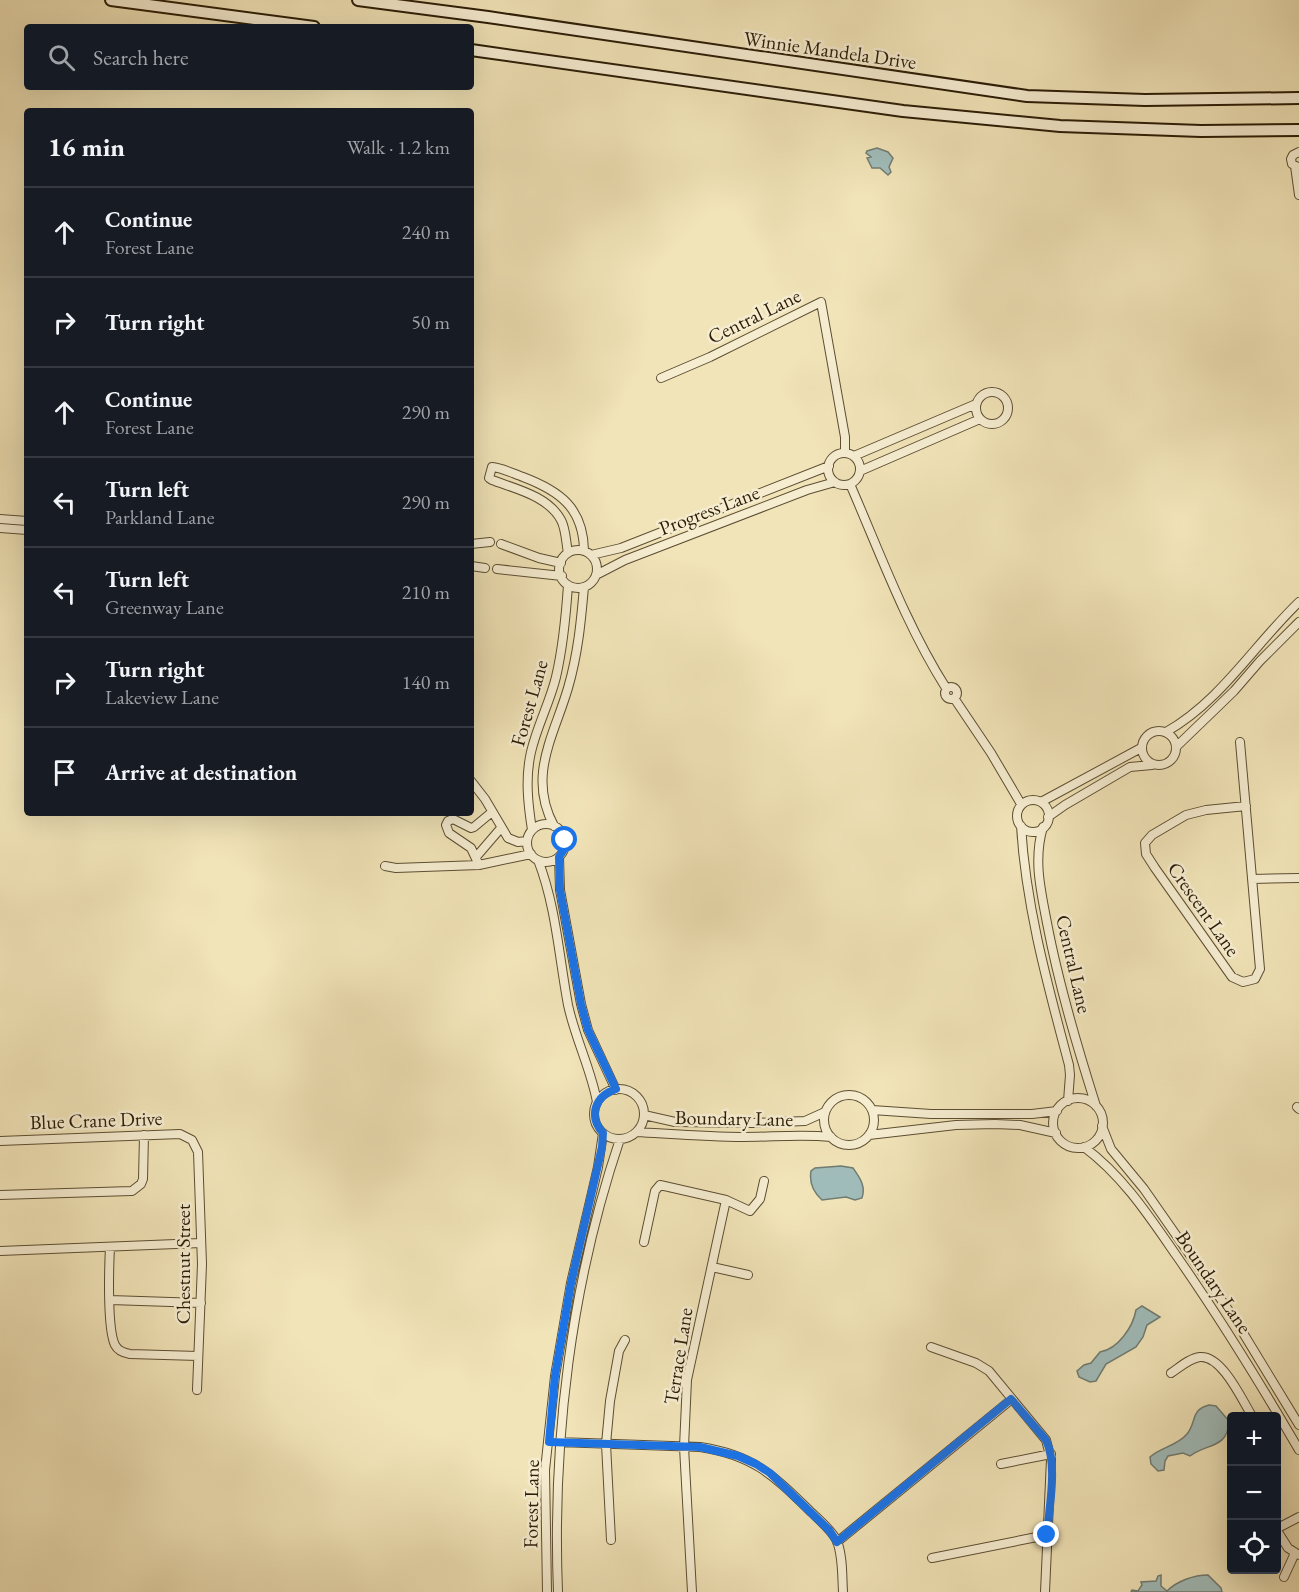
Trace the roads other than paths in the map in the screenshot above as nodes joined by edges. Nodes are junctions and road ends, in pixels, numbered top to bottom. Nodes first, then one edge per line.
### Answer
1 (111, 0) edge
2 (358, 0) edge
3 (291, 24) edge
4 (474, 50) edge
5 (1299, 98) edge
6 (1299, 130) edge
7 (1299, 152) edge
8 (1297, 167) edge
9 (1299, 195) edge
10 (661, 378) dead end
11 (976, 404) junction
12 (980, 419) junction
13 (845, 453) junction
14 (854, 456) junction
15 (829, 466) junction
16 (860, 471) junction
17 (836, 482) junction
18 (850, 484) junction
19 (0, 519) edge
20 (24, 521) edge
21 (0, 528) edge
22 (24, 530) edge
23 (490, 542) dead end
24 (474, 544) edge
25 (501, 544) dead end
26 (584, 550) junction
27 (568, 553) junction
28 (591, 555) junction
29 (561, 563) junction
30 (474, 566) edge
31 (485, 568) dead end
32 (496, 569) dead end
33 (596, 575) junction
34 (562, 576) junction
35 (568, 585) junction
36 (584, 586) junction
37 (1299, 602) edge
38 (1299, 622) edge
39 (1166, 732) junction
40 (1240, 742) dead end
41 (1176, 747) junction
42 (1141, 748) junction
43 (1152, 765) junction
44 (474, 785) edge
45 (1041, 802) junction
46 (1021, 804) junction
47 (1246, 806) junction
48 (492, 812) junction
49 (1048, 817) junction
50 (554, 826) junction
51 (1021, 826) junction
52 (1043, 827) junction
53 (501, 828) junction
54 (532, 830) junction
55 (527, 842) junction
56 (531, 854) junction
57 (559, 857) junction
58 (538, 860) junction
59 (478, 861) junction
60 (385, 866) dead end
61 (1299, 878) edge
62 (1252, 879) junction
63 (616, 1089) junction
64 (1068, 1101) junction
65 (597, 1102) junction
66 (1096, 1106) junction
67 (872, 1110) junction
68 (1057, 1111) junction
69 (825, 1112) junction
70 (644, 1115) junction
71 (1102, 1126) junction
72 (637, 1132) junction
73 (603, 1133) junction
74 (1056, 1133) junction
75 (144, 1135) junction
76 (869, 1135) junction
77 (831, 1137) junction
78 (620, 1139) junction
79 (192, 1140) joint
80 (0, 1141) edge
81 (1084, 1147) junction
82 (764, 1181) dead end
83 (0, 1195) edge
84 (726, 1200) junction
85 (644, 1242) dead end
86 (201, 1243) junction
87 (110, 1247) junction
88 (0, 1251) edge
89 (711, 1267) junction
90 (748, 1275) dead end
91 (110, 1300) junction
92 (201, 1303) junction
93 (625, 1340) dead end
94 (931, 1347) dead end
95 (198, 1356) junction
96 (1171, 1373) dead end
97 (197, 1390) dead end
98 (1011, 1399) junction
99 (1250, 1412) edge
100 (1299, 1425) edge
101 (549, 1442) junction
102 (561, 1442) junction
103 (606, 1444) junction
104 (684, 1447) junction
105 (1299, 1450) edge
106 (1051, 1454) junction
107 (1001, 1464) dead end
108 (1299, 1517) edge
109 (1281, 1526) edge
110 (1047, 1535) junction
111 (1281, 1537) edge
112 (611, 1540) dead end
113 (837, 1542) junction
114 (1297, 1554) edge
115 (933, 1558) dead end
116 (1284, 1577) dead end
117 (547, 1592) edge
118 (558, 1592) edge
119 (692, 1592) edge
120 (843, 1592) edge
121 (1045, 1592) edge

1 - 3 main road
2 - 5 main road, Winnie Mandela Drive
4 - 6 main road
7 - 8 street
8 - 9 street
10 - 13 street, Central Lane
11 - 12 street
11 - 12 street
11 - 14 street
12 - 16 street
13 - 14 street
13 - 15 street
14 - 16 street
15 - 17 street
15 - 28 street, Progress Lane
16 - 18 street
17 - 18 street
17 - 33 street, Progress Lane
18 - 46 street
19 - 20 street
21 - 22 street
23 - 24 street
25 - 29 street
26 - 27 street
26 - 27 street
26 - 28 street
27 - 29 street
28 - 33 street
29 - 34 street
30 - 31 street
32 - 34 street
33 - 36 street
34 - 35 street
35 - 36 street
35 - 54 street, Forest Lane
36 - 50 street, Forest Lane
37 - 39 street
38 - 41 street
39 - 41 street
39 - 42 street
40 - 47 street, Crescent Lane
41 - 43 street
42 - 43 street
42 - 45 street
43 - 49 street
44 - 48 street
45 - 46 street
45 - 49 street
46 - 51 street, Central Lane
47 - 62 street, Crescent Lane
47 - 62 street, Crescent Lane
48 - 53 street
48 - 59 street
49 - 52 street, Central Lane
50 - 54 street
50 - 57 street
51 - 52 street
51 - 64 street, Central Lane
52 - 66 street, Central Lane
53 - 55 street
53 - 59 street
54 - 55 street
55 - 56 street
56 - 58 street
56 - 59 street
57 - 58 street
57 - 63 street
58 - 65 street
59 - 60 street
61 - 62 street
63 - 65 street
63 - 70 street
64 - 66 street
64 - 68 street
65 - 73 street
66 - 71 street
67 - 68 street
67 - 69 street
67 - 76 street
68 - 74 street
69 - 70 street, Boundary Lane
69 - 77 street
70 - 72 street
71 - 81 street
71 - 100 street, Boundary Lane
72 - 77 street, Boundary Lane
72 - 78 street
73 - 78 street
73 - 101 street, Forest Lane
74 - 76 street
74 - 81 street
75 - 79 street, Blue Crane Drive
75 - 80 street, Blue Crane Drive
75 - 83 street
76 - 77 street
78 - 102 street, Forest Lane
79 - 86 street, Chestnut Street
81 - 105 street, Boundary Lane
82 - 84 street
84 - 85 street
84 - 89 street, Terrace Lane
86 - 87 street
86 - 92 street, Chestnut Street
87 - 88 street
87 - 91 street
89 - 90 street
89 - 104 street, Terrace Lane
91 - 92 street
91 - 95 street
92 - 95 street, Chestnut Street
93 - 103 street
94 - 98 street
95 - 97 street, Chestnut Street
96 - 99 street
98 - 106 street
98 - 113 street
101 - 102 street
101 - 117 street, Forest Lane
102 - 103 street
102 - 118 street, Forest Lane
103 - 104 street
103 - 112 street
104 - 113 street
104 - 119 street, Terrace Lane
106 - 107 street
106 - 110 street
108 - 109 street
110 - 115 street
110 - 121 street
111 - 114 street
113 - 120 street
114 - 116 street

